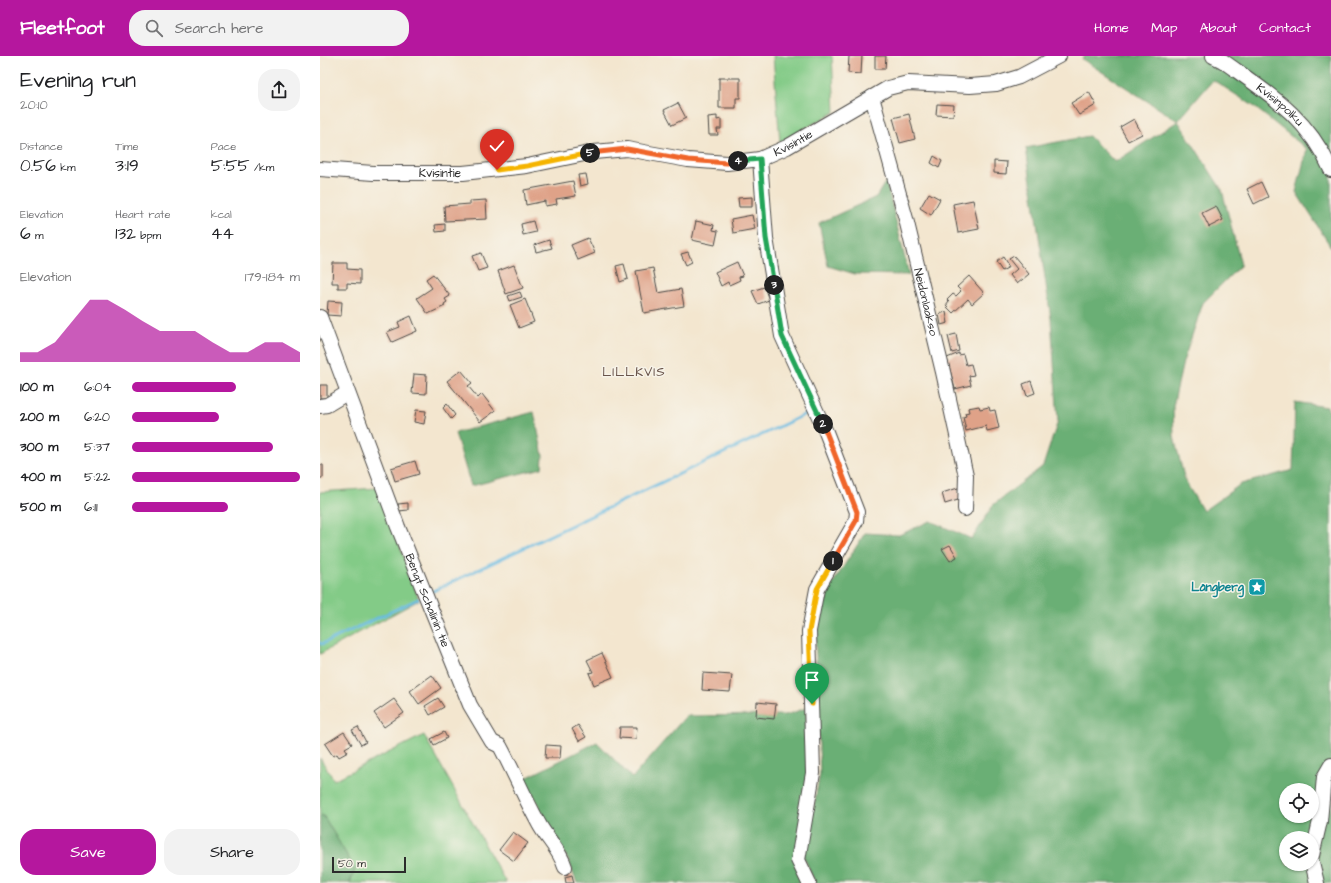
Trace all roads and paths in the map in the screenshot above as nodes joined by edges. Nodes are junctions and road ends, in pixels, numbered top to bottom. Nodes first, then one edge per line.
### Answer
1 (1059, 56) edge
2 (1213, 56) edge
3 (872, 97) junction
4 (760, 159) junction
5 (320, 169) edge
6 (1331, 170) edge
7 (320, 174) edge
8 (320, 318) edge
9 (347, 393) junction
10 (320, 406) edge
11 (965, 509) dead end
12 (1331, 765) edge
13 (1318, 831) edge
14 (565, 866) dead end
15 (1314, 871) edge
16 (808, 883) edge
17 (1317, 883) edge

1 - 3 street, Kvisintie
2 - 6 street, Kvisinpolku
3 - 4 street, Kvisintie
3 - 11 street, Neidonlaakso
4 - 5 street, Kvisintie
4 - 16 street
5 - 7 street
8 - 9 street, Bengt Schalinin tie
9 - 10 street
9 - 14 street, Bengt Schalinin tie
12 - 13 street
15 - 17 street

